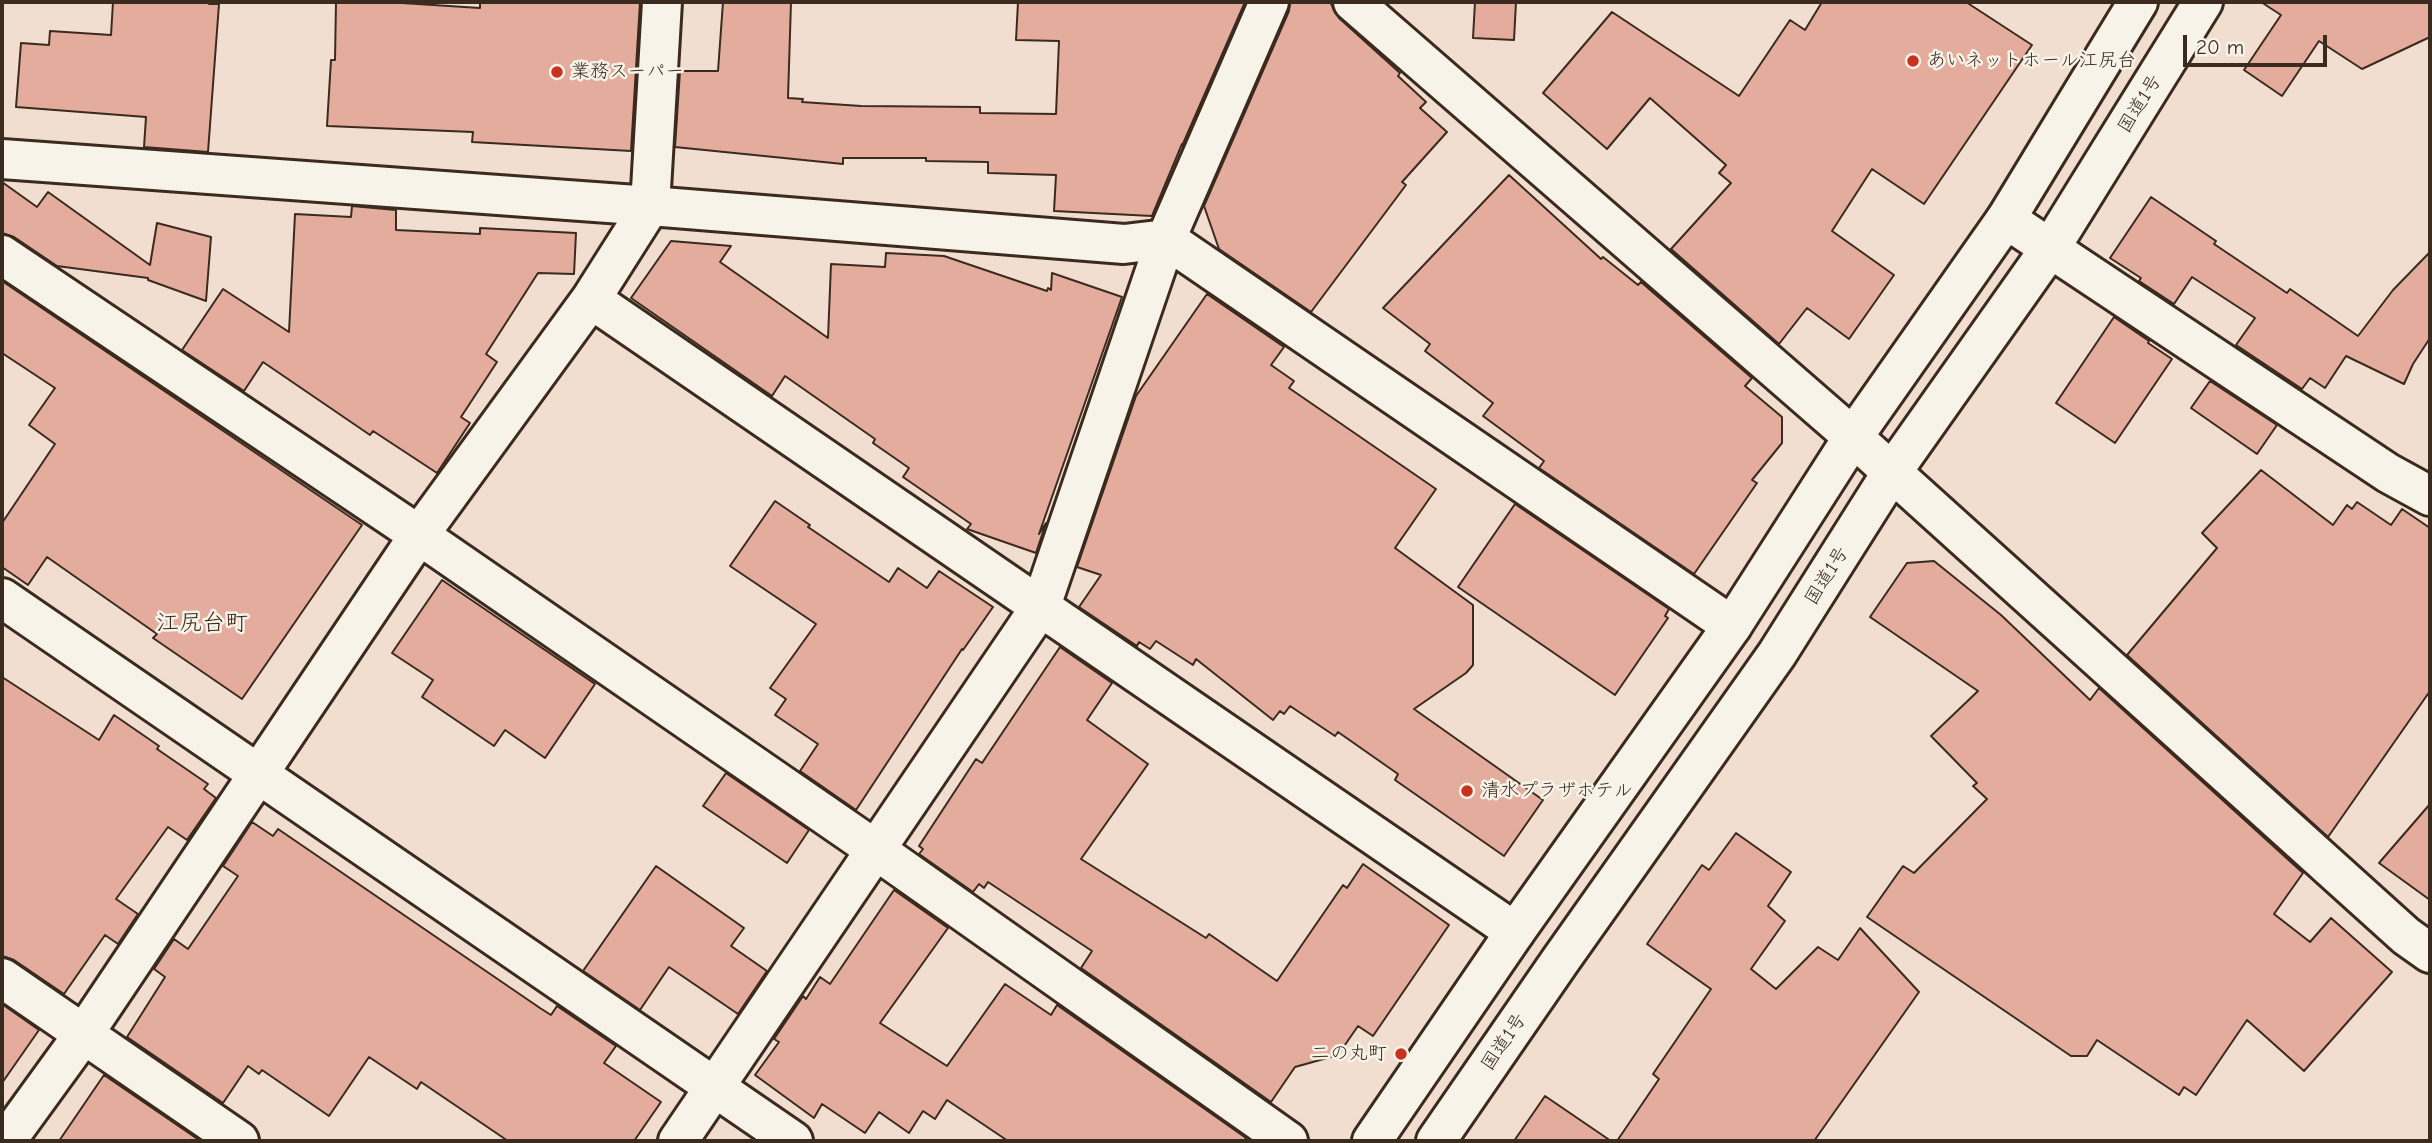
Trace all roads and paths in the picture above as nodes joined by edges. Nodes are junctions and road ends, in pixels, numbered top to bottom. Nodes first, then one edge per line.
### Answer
1 (662, 2) edge
2 (1269, 2) edge
3 (1353, 2) edge
4 (2138, 2) edge
5 (2203, 2) edge
6 (2, 159) edge
7 (650, 206) junction
8 (2006, 219) junction
9 (1166, 239) junction
10 (2051, 247) junction
11 (2, 255) edge
12 (592, 299) junction
13 (1853, 437) junction
14 (1892, 472) junction
15 (2430, 496) edge
16 (419, 535) junction
17 (2, 598) edge
18 (1041, 606) junction
19 (1732, 626) junction
20 (259, 776) junction
21 (876, 850) junction
22 (1515, 932) junction
23 (2430, 953) edge
24 (2, 978) edge
25 (83, 1035) junction
26 (713, 1087) junction
27 (6, 1141) edge
28 (239, 1141) edge
29 (678, 1141) edge
30 (793, 1141) edge
31 (1288, 1141) edge
32 (1372, 1141) edge
33 (1436, 1141) edge

1 - 7 main road
2 - 9 main road
3 - 13 main road
4 - 8 main road
5 - 10 main road, 国道1号
6 - 7 main road
7 - 9 main road
7 - 12 main road
8 - 10 main road
8 - 13 main road
9 - 18 main road
9 - 19 main road
10 - 14 main road, 国道1号
10 - 15 main road
11 - 16 main road
12 - 16 main road
12 - 18 main road
13 - 14 main road
13 - 19 main road
14 - 23 main road
14 - 33 main road, 国道1号
16 - 20 main road
16 - 21 main road
17 - 20 main road
18 - 21 main road
18 - 22 main road
19 - 22 main road
20 - 25 main road
20 - 26 main road
21 - 26 main road
21 - 31 main road
22 - 32 main road
24 - 25 main road
25 - 27 main road
25 - 28 main road
26 - 29 main road
26 - 30 main road

